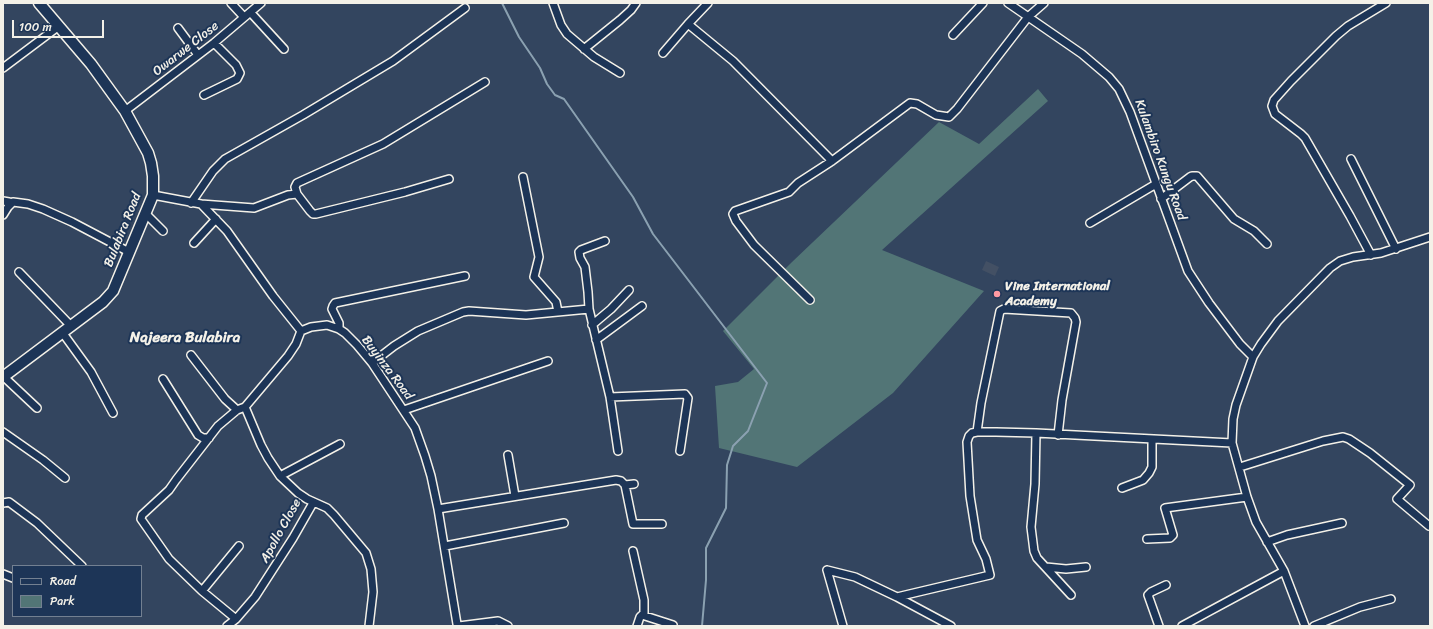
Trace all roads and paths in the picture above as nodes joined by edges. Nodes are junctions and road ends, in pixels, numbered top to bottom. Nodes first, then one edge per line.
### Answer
1 (39, 3) edge
2 (231, 3) edge
3 (262, 3) edge
4 (553, 3) edge
5 (636, 3) edge
6 (708, 3) edge
7 (983, 3) edge
8 (1008, 3) edge
9 (1044, 3) edge
10 (1386, 3) edge
11 (465, 8) dead end
12 (247, 15) junction
13 (1028, 17) junction
14 (688, 24) junction
15 (59, 26) junction
16 (178, 28) dead end
17 (953, 35) dead end
18 (214, 43) junction
19 (284, 49) dead end
20 (584, 49) junction
21 (663, 53) dead end
22 (198, 56) junction
23 (3, 68) edge
24 (620, 73) dead end
25 (485, 82) dead end
26 (204, 96) dead end
27 (125, 111) junction
28 (1351, 159) dead end
29 (832, 161) junction
30 (523, 177) dead end
31 (449, 178) dead end
32 (1156, 184) junction
33 (297, 194) junction
34 (153, 195) junction
35 (1161, 199) junction
36 (3, 201) edge
37 (191, 203) junction
38 (11, 204) junction
39 (201, 204) junction
40 (145, 212) junction
41 (3, 215) edge
42 (216, 219) junction
43 (1090, 223) dead end
44 (163, 231) dead end
45 (1430, 237) edge
46 (605, 241) dead end
47 (194, 243) dead end
48 (1267, 244) dead end
49 (1396, 249) junction
50 (129, 252) junction
51 (1371, 255) junction
52 (18, 272) dead end
53 (465, 276) dead end
54 (629, 290) dead end
55 (810, 300) dead end
56 (642, 306) dead end
57 (589, 309) junction
58 (558, 312) junction
59 (590, 317) junction
60 (600, 318) junction
61 (592, 325) junction
62 (71, 326) junction
63 (339, 329) junction
64 (301, 331) junction
65 (62, 332) junction
66 (596, 340) junction
67 (191, 356) dead end
68 (1253, 357) junction
69 (548, 361) dead end
70 (372, 363) junction
71 (3, 377) edge
72 (163, 380) dead end
73 (610, 397) junction
74 (245, 407) junction
75 (37, 408) dead end
76 (237, 410) junction
77 (404, 410) junction
78 (113, 413) dead end
79 (3, 432) edge
80 (977, 432) junction
81 (1036, 433) junction
82 (1058, 435) junction
83 (209, 438) junction
84 (1152, 440) junction
85 (1232, 443) junction
86 (340, 444) dead end
87 (618, 451) dead end
88 (680, 451) dead end
89 (508, 455) dead end
90 (1240, 467) junction
91 (280, 476) junction
92 (65, 478) dead end
93 (634, 484) dead end
94 (625, 485) junction
95 (1122, 488) dead end
96 (515, 496) junction
97 (1247, 497) junction
98 (313, 502) junction
99 (3, 503) edge
100 (438, 509) junction
101 (1342, 522) dead end
102 (564, 523) dead end
103 (662, 524) dead end
104 (1430, 526) edge
105 (1147, 539) dead end
106 (1267, 542) junction
107 (238, 546) dead end
108 (445, 546) junction
109 (633, 551) dead end
110 (81, 565) edge
111 (1046, 567) junction
112 (1086, 567) dead end
113 (1284, 571) junction
114 (1166, 585) dead end
115 (202, 591) junction
116 (1071, 595) dead end
117 (897, 597) junction
118 (1391, 599) dead end
119 (644, 615) junction
120 (236, 619) junction
121 (455, 625) edge
122 (673, 625) edge
123 (227, 626) edge
124 (369, 626) edge
125 (508, 626) edge
126 (637, 626) edge
127 (843, 626) edge
128 (951, 626) edge
129 (1160, 626) edge
130 (1182, 626) edge
131 (1304, 626) edge
132 (1314, 626) edge

1 - 15 street, Bulabira Road
2 - 12 street
3 - 12 street, Owarwe Close
4 - 20 street
5 - 20 street
6 - 14 street
7 - 17 street
8 - 13 street, Kulambiro Kungu Road
9 - 13 street
10 - 51 street
11 - 37 street
12 - 18 street, Owarwe Close
12 - 19 street
13 - 29 street
13 - 32 street, Kulambiro Kungu Road
14 - 21 street
14 - 29 street
15 - 23 street
15 - 27 street, Bulabira Road
16 - 22 street
18 - 22 street, Owarwe Close
18 - 26 street
20 - 24 street
22 - 27 street, Owarwe Close
25 - 33 street
27 - 34 street, Bulabira Road
28 - 49 street
29 - 55 street
30 - 58 street
31 - 33 street
32 - 35 street, Kulambiro Kungu Road
32 - 43 street
33 - 39 street
34 - 37 street
34 - 40 street, Bulabira Road
35 - 48 street
35 - 68 street, Kulambiro Kungu Road
36 - 38 street
37 - 39 street
38 - 41 street
38 - 50 street
39 - 42 street
40 - 44 street
40 - 50 street, Bulabira Road
42 - 47 street
42 - 64 street
45 - 49 street
46 - 57 street
49 - 51 street
50 - 62 street, Bulabira Road
51 - 68 street
52 - 62 street
53 - 63 street
54 - 60 street
56 - 66 street
57 - 58 street
57 - 59 street
58 - 70 street
59 - 60 street
59 - 61 street
60 - 61 street
61 - 66 street
62 - 65 street, Bulabira Road
63 - 64 street
63 - 70 street, Buyinza Road
64 - 74 street
65 - 71 street, Bulabira Road
65 - 78 street
66 - 73 street
67 - 76 street
68 - 85 street
69 - 77 street
70 - 77 street, Buyinza Road
71 - 75 street
72 - 83 street
73 - 87 street
73 - 88 street
74 - 76 street
74 - 91 street, Apollo Close
76 - 83 street
77 - 100 street, Buyinza Road
79 - 92 street
80 - 81 street
80 - 82 street
80 - 117 street
81 - 82 street
81 - 111 street
82 - 84 street
83 - 115 street
84 - 85 street
84 - 95 street
85 - 90 street
86 - 91 street
89 - 96 street
90 - 97 street
90 - 104 street
91 - 98 street, Apollo Close
93 - 94 street
94 - 96 street
94 - 103 street
96 - 100 street
97 - 105 street
97 - 106 street
98 - 120 street, Apollo Close
98 - 124 street
99 - 110 street
100 - 108 street, Buyinza Road
101 - 106 street
102 - 108 street
106 - 113 street
107 - 115 street
108 - 121 street, Buyinza Road
109 - 119 street
111 - 112 street
111 - 116 street
113 - 130 street
113 - 131 street
114 - 129 street
115 - 120 street
117 - 127 street
117 - 128 street
118 - 132 street
119 - 122 street
119 - 126 street
120 - 123 street, Apollo Close
121 - 125 street, Buyinza Road

